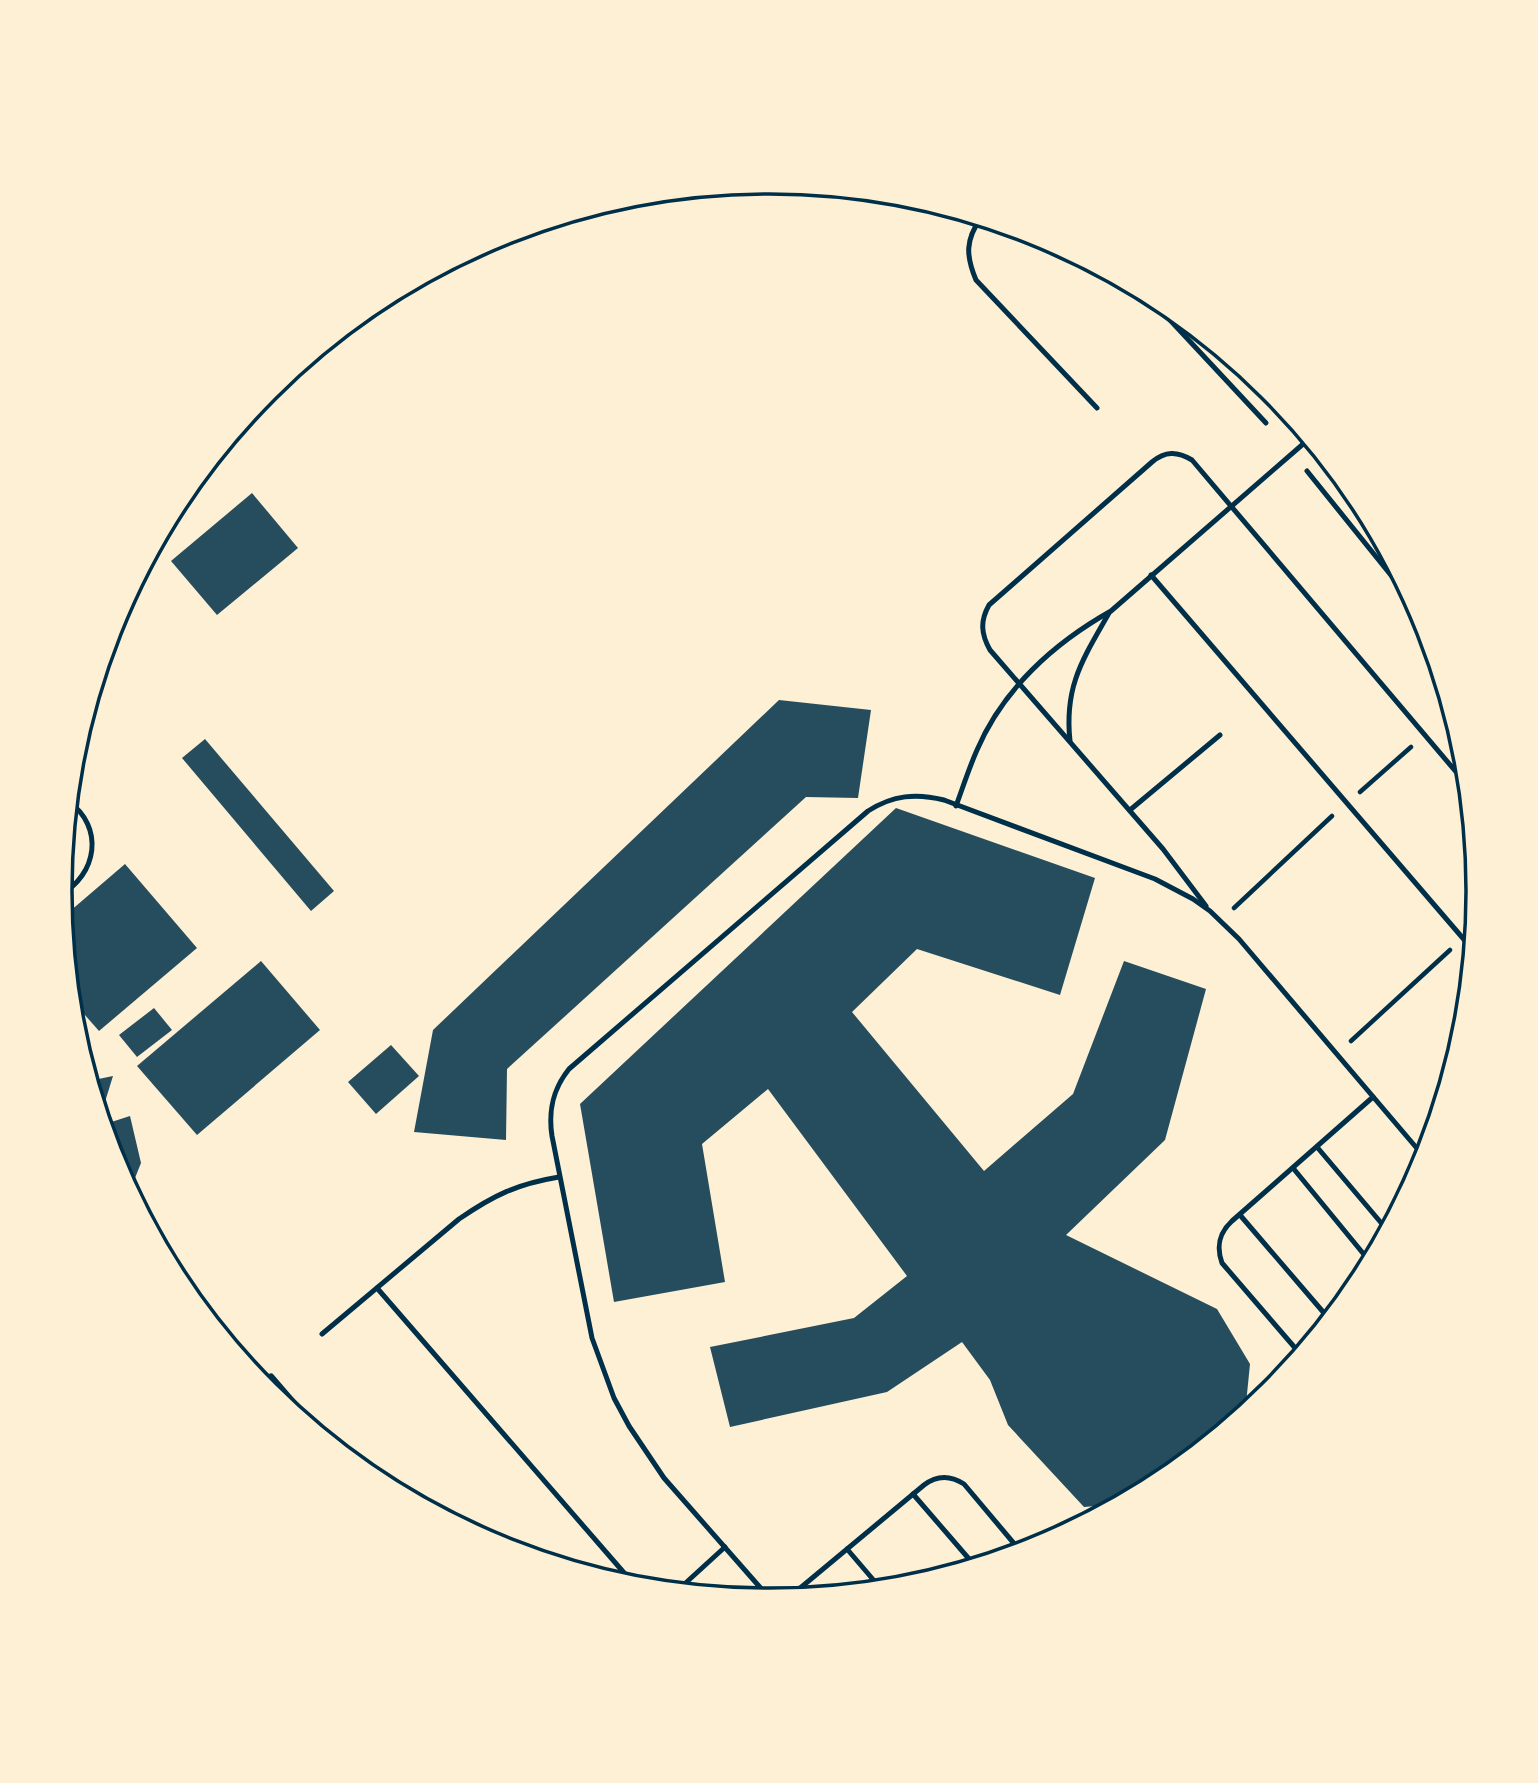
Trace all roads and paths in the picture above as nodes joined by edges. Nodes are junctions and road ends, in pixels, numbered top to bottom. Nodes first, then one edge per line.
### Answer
1 (975, 226) edge
2 (1175, 325) edge
3 (1097, 408) dead end
4 (1266, 423) dead end
5 (1303, 444) edge
6 (1307, 471) dead end
7 (1231, 507) junction
8 (1388, 571) edge
9 (1152, 575) junction
10 (1111, 611) junction
11 (1020, 683) junction
12 (1220, 735) dead end
13 (1424, 735) junction
14 (1070, 741) junction
15 (1456, 772) edge
16 (1346, 803) junction
17 (956, 806) junction
18 (77, 808) edge
19 (1130, 810) junction
20 (72, 887) edge
21 (1210, 911) junction
22 (1220, 920) junction
23 (1465, 940) edge
24 (1427, 969) dead end
25 (1337, 1054) junction
26 (1373, 1097) junction
27 (1317, 1147) junction
28 (1417, 1148) edge
29 (1293, 1168) junction
30 (559, 1177) junction
31 (1240, 1214) junction
32 (1382, 1224) edge
33 (1364, 1255) edge
34 (377, 1288) junction
35 (1325, 1312) edge
36 (322, 1334) dead end
37 (1295, 1349) edge
38 (271, 1377) dead end
39 (286, 1394) edge
40 (914, 1494) junction
41 (1015, 1544) edge
42 (725, 1547) junction
43 (847, 1549) junction
44 (969, 1559) edge
45 (624, 1573) edge
46 (874, 1581) edge
47 (685, 1584) edge
48 (801, 1588) edge
49 (761, 1589) edge

1 - 3 lane
2 - 4 lane
5 - 7 lane
6 - 8 lane
7 - 9 lane
7 - 11 lane
7 - 13 lane
9 - 10 lane
9 - 16 lane
10 - 11 lane
10 - 14 lane
11 - 14 lane
11 - 17 lane
12 - 19 lane
13 - 15 lane
13 - 16 path
14 - 19 lane
16 - 22 path
16 - 23 lane
17 - 21 lane
17 - 30 lane
18 - 20 lane
19 - 21 lane
21 - 22 lane
22 - 25 lane
24 - 25 path
25 - 26 lane
26 - 27 lane
26 - 28 lane
27 - 29 lane
27 - 32 lane
29 - 31 lane
29 - 33 lane
30 - 34 lane
30 - 42 lane
31 - 35 lane
31 - 37 lane
34 - 36 lane
34 - 45 lane
38 - 39 street
40 - 41 lane
40 - 43 lane
40 - 44 lane
42 - 47 lane
42 - 49 lane
43 - 46 lane
43 - 48 lane

